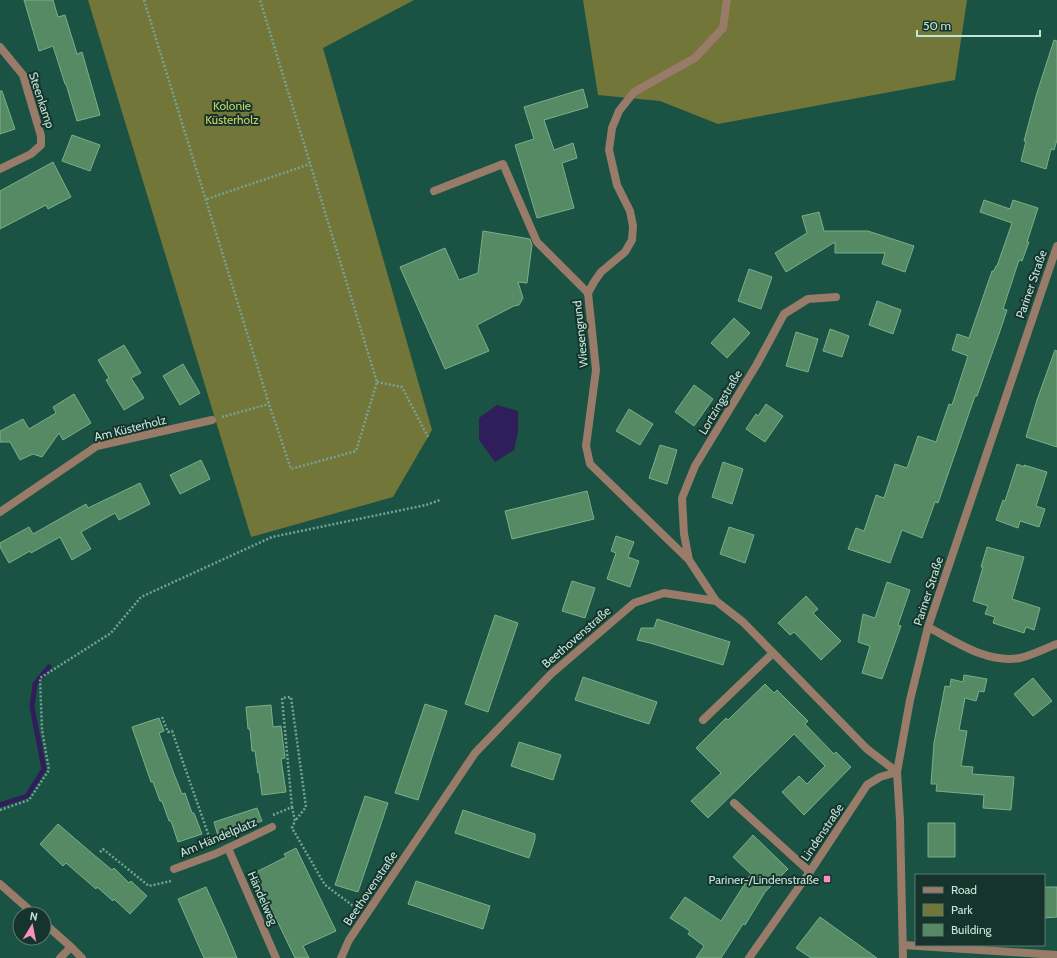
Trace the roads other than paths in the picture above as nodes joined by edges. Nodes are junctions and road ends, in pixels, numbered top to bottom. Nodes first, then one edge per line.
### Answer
1 (727, 0) edge
2 (0, 47) edge
3 (0, 169) edge
4 (434, 191) dead end
5 (1057, 246) edge
6 (588, 293) junction
7 (836, 297) dead end
8 (212, 420) road end
9 (0, 512) edge
10 (689, 560) junction
11 (716, 601) junction
12 (928, 627) junction
13 (1057, 644) edge
14 (773, 653) junction
15 (704, 720) dead end
16 (896, 772) junction
17 (734, 803) dead end
18 (272, 827) road end
19 (228, 848) junction
20 (174, 868) road end
21 (810, 872) junction
22 (0, 884) edge
23 (25, 906) edge
24 (52, 930) edge
25 (903, 945) junction
26 (915, 946) edge
27 (918, 946) edge
28 (72, 947) junction
29 (1057, 955) edge
30 (60, 958) edge
31 (82, 958) edge
32 (276, 958) edge
33 (341, 958) edge
34 (749, 958) edge
35 (903, 958) edge

1 - 6 street
2 - 3 street, Steenkamp
4 - 6 street, Wiesengrund
5 - 12 street, Pariner Straße
6 - 10 street, Wiesengrund
7 - 10 street, Lortzingstraße
8 - 9 street, Am Küsterholz
10 - 11 street, Wiesengrund
11 - 14 street, Beethovenstraße
11 - 33 street, Beethovenstraße
12 - 13 street
12 - 16 street, Pariner Straße
14 - 15 street
14 - 16 street, Beethovenstraße
16 - 21 street, Lindenstraße
16 - 25 street, Pariner Straße
17 - 21 street
18 - 19 street, Am Händelplatz
19 - 20 street, Am Händelplatz
19 - 32 street, Händelweg
21 - 34 street, Lindenstraße
22 - 23 street
24 - 28 street
25 - 26 street
25 - 35 street, Pariner Straße
27 - 29 street
28 - 30 street
28 - 31 street

